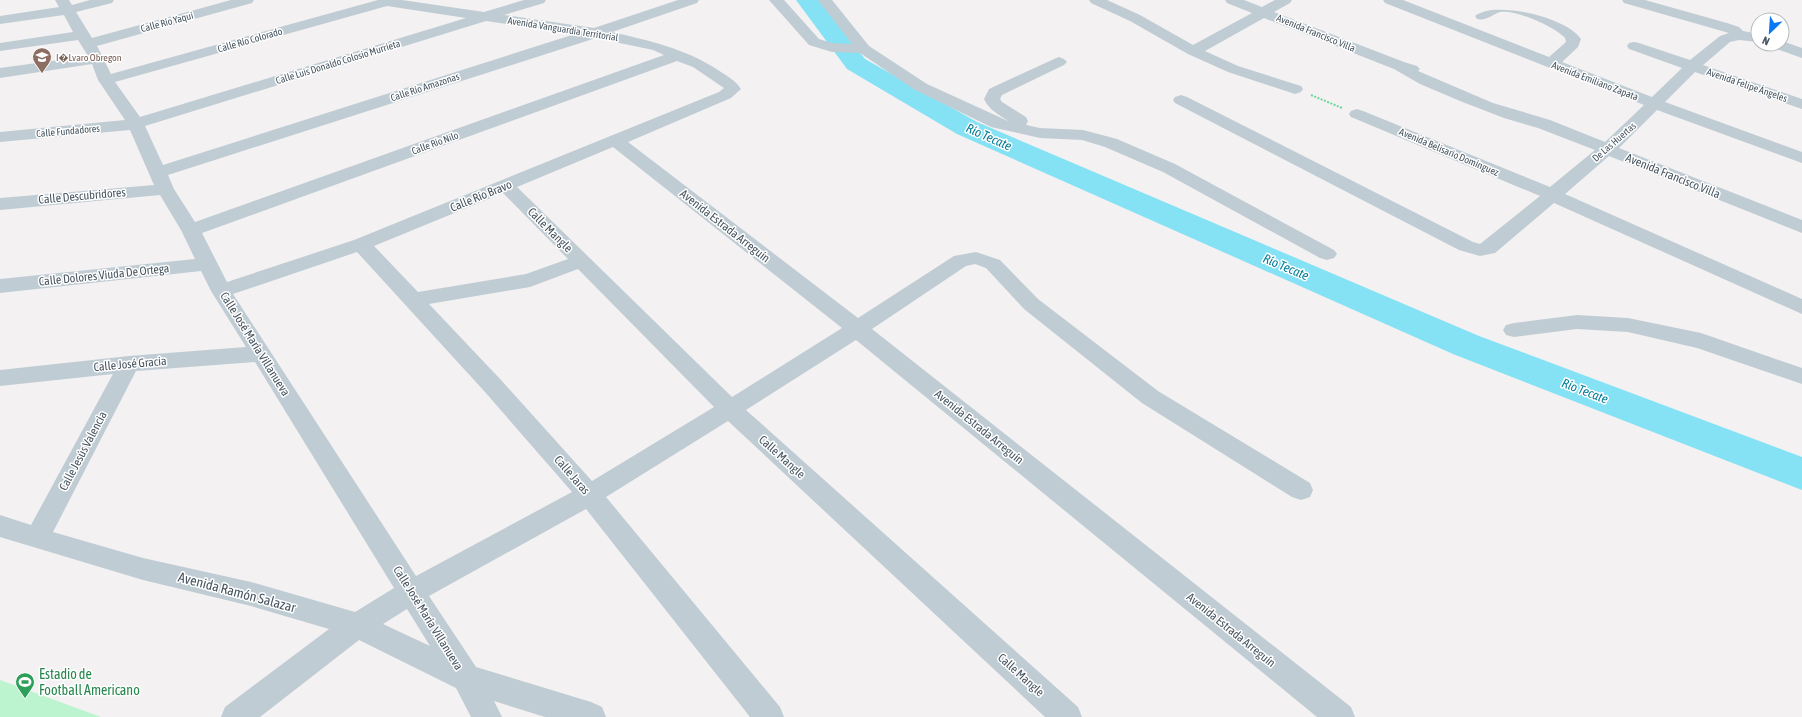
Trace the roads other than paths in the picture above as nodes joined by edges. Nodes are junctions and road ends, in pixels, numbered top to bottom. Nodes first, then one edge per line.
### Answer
1 (107, 0) edge
2 (247, 0) edge
3 (539, 0) edge
4 (692, 0) edge
5 (776, 0) edge
6 (825, 0) edge
7 (1096, 0) edge
8 (1232, 0) edge
9 (1285, 0) edge
10 (1390, 0) edge
11 (1629, 0) edge
12 (389, 1) edge
13 (65, 5) edge
14 (1263, 12) junction
15 (1482, 16) dead end
16 (486, 17) junction
17 (0, 20) edge
18 (595, 33) junction
19 (1738, 35) junction
20 (1750, 37) edge
21 (88, 46) junction
22 (1634, 46) dead end
23 (0, 47) edge
24 (1790, 48) edge
25 (864, 49) junction
26 (1193, 51) junction
27 (1802, 52) edge
28 (679, 55) junction
29 (1059, 62) dead end
30 (1550, 64) junction
31 (1692, 67) junction
32 (0, 73) edge
33 (106, 80) junction
34 (732, 87) joint
35 (1295, 89) road end
36 (1181, 100) dead end
37 (1655, 104) junction
38 (1802, 104) edge
39 (1357, 114) road end
40 (136, 124) junction
41 (1040, 133) junction
42 (0, 137) edge
43 (616, 141) junction
44 (1606, 150) junction
45 (1802, 158) edge
46 (161, 180) junction
47 (506, 186) junction
48 (1553, 195) junction
49 (0, 204) edge
50 (1802, 227) edge
51 (191, 230) junction
52 (361, 244) junction
53 (1327, 254) dead end
54 (580, 261) junction
55 (207, 264) junction
56 (0, 286) edge
57 (221, 291) junction
58 (413, 300) junction
59 (1802, 307) edge
60 (857, 329) junction
61 (1514, 330) dead end
62 (260, 354) junction
63 (129, 364) junction
64 (1802, 376) edge
65 (0, 378) edge
66 (730, 409) junction
67 (1301, 490) dead end
68 (589, 495) junction
69 (0, 526) edge
70 (37, 538) junction
71 (412, 592) junction
72 (357, 625) junction
73 (466, 678) junction
74 (236, 717) edge
75 (488, 717) edge
76 (592, 717) edge
77 (769, 717) edge
78 (1067, 717) edge
79 (1340, 717) edge

1 - 13 street
2 - 21 street, Calle Río Yaqui
3 - 16 street, Calle Luis Donaldo Colosio Murrieta
4 - 18 street, Calle Río Amazonas
5 - 25 street
6 - 25 street
7 - 26 street
8 - 14 street, Avenida Francisco Villa
9 - 14 street
10 - 30 street, Avenida Emiliano Zapata
11 - 19 street
12 - 16 street, Avenida Vanguardia Territorial
12 - 33 street, Calle Río Colorado
13 - 17 street
13 - 21 street, Calle José María Villanueva
14 - 26 street
14 - 44 street, Avenida Francisco Villa
15 - 30 street
16 - 18 street, Avenida Vanguardia Territorial
16 - 40 street, Calle Luis Donaldo Colosio Murrieta
18 - 28 street, Avenida Vanguardia Territorial
18 - 46 street, Calle Río Amazonas
19 - 20 street
19 - 31 street, De Las Huertas
21 - 23 street
21 - 32 street
21 - 33 street, Calle José María Villanueva
22 - 31 street, Avenida Felipe Ángeles
24 - 27 street
25 - 41 street
26 - 35 street
28 - 34 street, Avenida Vanguardia Territorial
28 - 51 street, Calle Río Nilo
29 - 41 street
30 - 37 street, Avenida Emiliano Zapata
31 - 37 street, De Las Huertas
31 - 38 street, Avenida Felipe Ángeles
33 - 40 street, Calle José María Villanueva
34 - 43 street, Calle Río Bravo
36 - 48 street, De Las Huertas
37 - 44 street, De Las Huertas
37 - 45 street, Avenida Emiliano Zapata
39 - 48 street, Avenida Belisario Domínguez
40 - 42 street, Calle Fundadores
40 - 46 street, Calle José María Villanueva
41 - 53 street
43 - 47 street, Calle Río Bravo
43 - 60 street, Avenida Estrada Arreguín
44 - 48 street, De Las Huertas
44 - 50 street, Avenida Francisco Villa
46 - 49 street, Calle Descubridores
46 - 51 street, Calle José María Villanueva
47 - 52 street, Calle Río Bravo
47 - 54 street, Calle Mangle
48 - 59 street, Avenida Belisario Domínguez
51 - 55 street, Calle José María Villanueva
52 - 57 street, Calle Río Bravo
52 - 58 street, Calle Jaras
54 - 58 street
54 - 66 street, Calle Mangle
55 - 56 street, Calle Dolores Viuda De Ortega
55 - 57 street, Calle José María Villanueva
57 - 62 street, Calle José María Villanueva
58 - 68 street, Calle Jaras
60 - 66 street
60 - 67 street
60 - 79 street, Avenida Estrada Arreguín
61 - 64 street
62 - 63 street, Calle José Gracia
62 - 71 street, Calle José María Villanueva
63 - 65 street, Calle José Gracia
63 - 70 street, Calle Jesús Valencia
66 - 68 street
66 - 78 street, Calle Mangle
68 - 71 street
68 - 77 street, Calle Jaras
69 - 70 street, Avenida Ramón Salazar
70 - 72 street, Avenida Ramón Salazar
71 - 72 street
71 - 73 street, Calle José María Villanueva
72 - 73 street, Avenida Ramón Salazar
72 - 74 street
73 - 75 street
73 - 76 street, Avenida Ramón Salazar

